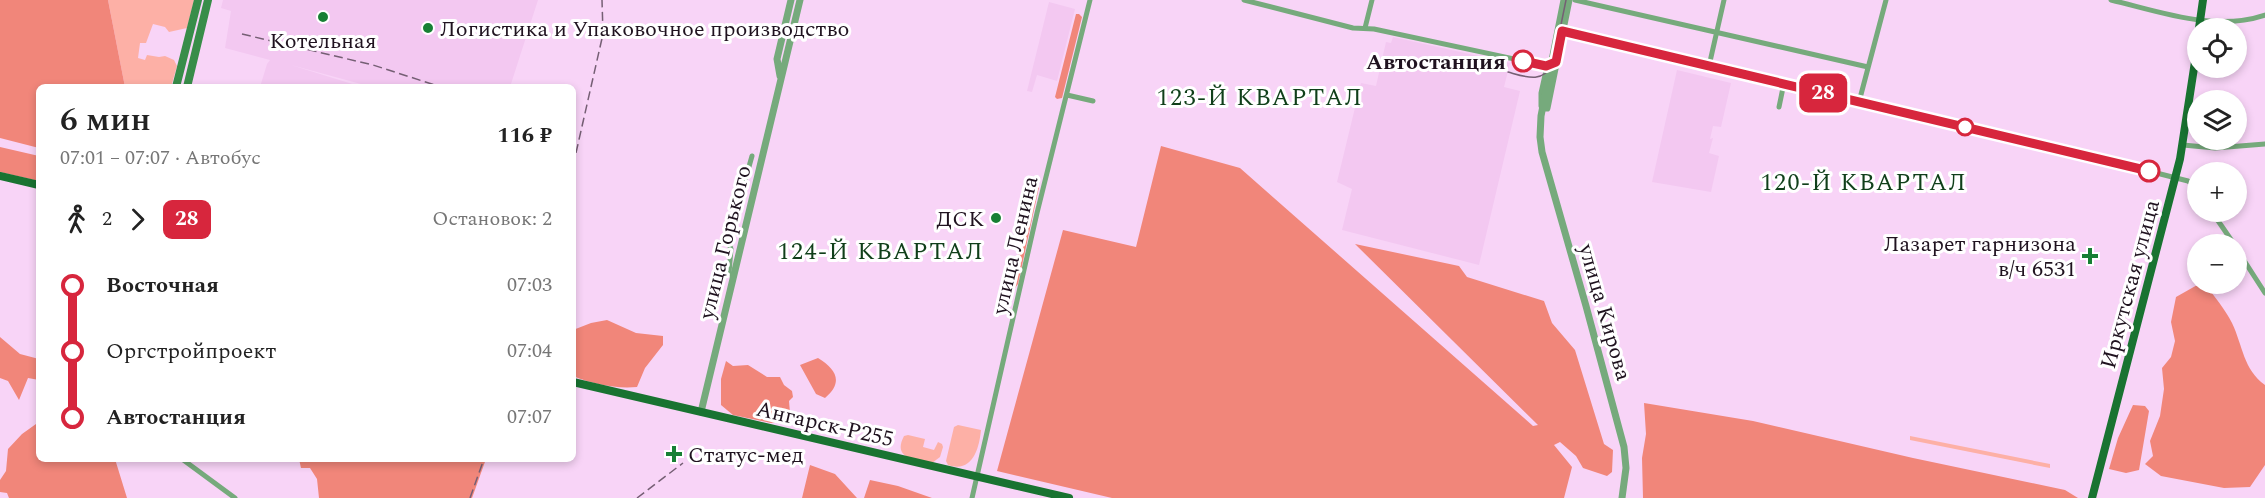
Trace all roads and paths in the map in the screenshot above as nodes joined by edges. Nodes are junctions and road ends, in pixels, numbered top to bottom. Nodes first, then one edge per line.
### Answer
1 (198, 0) edge
2 (208, 0) edge
3 (1090, 0) edge
4 (1244, 0) edge
5 (1372, 0) edge
6 (1564, 0) edge
7 (1569, 0) edge
8 (1575, 0) edge
9 (1724, 0) edge
10 (1886, 0) edge
11 (2111, 0) edge
12 (2203, 0) edge
13 (791, 2) edge
14 (799, 3) edge
15 (2265, 15) edge
16 (2201, 18) edge
17 (1562, 19) junction
18 (2247, 19) edge
19 (2187, 21) edge
20 (1365, 28) junction
21 (1560, 30) junction
22 (1716, 31) junction
23 (1551, 64) junction
24 (1709, 66) junction
25 (1868, 67) junction
26 (2193, 78) edge
27 (781, 81) junction
28 (1784, 83) junction
29 (177, 84) edge
30 (188, 84) edge
31 (1067, 95) junction
32 (1093, 101) dead end
33 (1859, 102) junction
34 (1779, 107) dead end
35 (1540, 137) junction
36 (2265, 144) edge
37 (2183, 145) junction
38 (752, 156) dead end
39 (0, 176) edge
40 (2176, 178) junction
41 (2187, 181) edge
42 (36, 184) edge
43 (2247, 265) edge
44 (734, 276) junction
45 (2265, 293) edge
46 (576, 383) edge
47 (701, 412) junction
48 (186, 462) edge
49 (977, 476) junction
50 (235, 498) edge
51 (972, 498) edge
52 (1069, 498) edge
53 (1622, 498) edge
54 (2092, 498) edge

1 - 29 main road
2 - 30 main road
3 - 31 street, улица Ленина
4 - 20 street
5 - 20 street
6 - 17 street, улица Кирова
7 - 17 street, улица Кирова
8 - 22 street
9 - 22 street
10 - 25 street
11 - 19 street
12 - 16 main road
13 - 14 street
13 - 27 street, улица Горького
14 - 27 street, улица Горького
15 - 18 street
17 - 21 street, улица Кирова
20 - 23 street
21 - 23 street, улица Кирова
21 - 24 street
22 - 24 street
22 - 25 street
23 - 35 street, улица Кирова
23 - 35 street, улица Кирова
24 - 28 street
25 - 33 street
26 - 37 main road, Иркутская улица
27 - 44 street, улица Горького
28 - 33 street
28 - 34 street
31 - 32 street
31 - 49 street, улица Ленина
33 - 40 street
35 - 53 street, улица Кирова
36 - 37 street
37 - 40 main road, Иркутская улица
38 - 44 street
39 - 42 main road
40 - 41 street
40 - 54 main road, Иркутская улица
43 - 45 street
44 - 47 street, улица Горького
46 - 47 main road, Ангарск-Р255
47 - 49 main road, Ангарск-Р255
48 - 50 street
49 - 51 street, улица Ленина
49 - 52 main road, Ангарск-Р255

